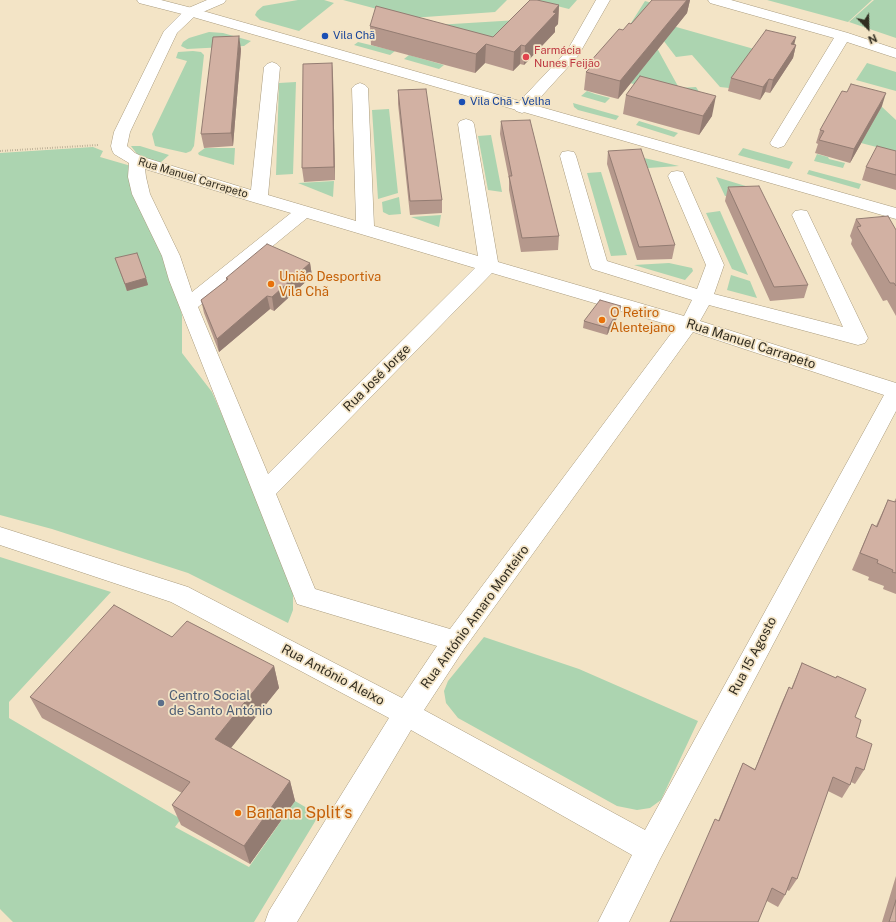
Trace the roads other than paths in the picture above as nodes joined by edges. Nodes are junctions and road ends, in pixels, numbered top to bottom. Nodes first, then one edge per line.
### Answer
1 (144, 0) edge
2 (219, 0) edge
3 (603, 0) edge
4 (715, 0) edge
5 (191, 12) junction
6 (843, 36) junction
7 (896, 54) edge
8 (272, 67) dead end
9 (360, 88) dead end
10 (522, 108) junction
11 (466, 124) dead end
12 (778, 144) dead end
13 (568, 156) dead end
14 (137, 162) junction
15 (677, 176) dead end
16 (259, 198) junction
17 (304, 212) junction
18 (896, 214) edge
19 (801, 215) dead end
20 (365, 230) junction
21 (489, 265) junction
22 (703, 297) junction
23 (188, 305) junction
24 (689, 324) junction
25 (896, 391) edge
26 (264, 492) junction
27 (0, 536) edge
28 (455, 641) junction
29 (406, 714) junction
30 (650, 849) junction
31 (280, 922) edge
32 (613, 922) edge

1 - 5 street
2 - 5 street
3 - 10 street
4 - 6 street
5 - 10 street
5 - 14 street, Rua Manuel Carrapeto
6 - 7 street
6 - 12 street
8 - 16 street, Rua Manuel Carrapeto
9 - 20 street
10 - 18 street
11 - 21 street
13 - 22 street
14 - 16 street, Rua Manuel Carrapeto
14 - 23 street
15 - 22 street
16 - 17 street, Rua Manuel Carrapeto
17 - 20 street, Rua Manuel Carrapeto
17 - 23 street
19 - 22 street
20 - 21 street, Rua Manuel Carrapeto
21 - 24 street, Rua Manuel Carrapeto
21 - 26 street, Rua José Jorge
22 - 24 street, Rua António Amaro Monteiro
23 - 26 street
24 - 25 street, Rua Manuel Carrapeto
24 - 28 street, Rua António Amaro Monteiro
25 - 30 street, Rua 15 Agosto
26 - 28 street
27 - 29 street, Rua António Aleixo
28 - 29 street, Rua António Amaro Monteiro
29 - 30 street, Rua António Aleixo
29 - 31 street, Rua António Amaro Monteiro
30 - 32 street, Rua 15 Agosto

